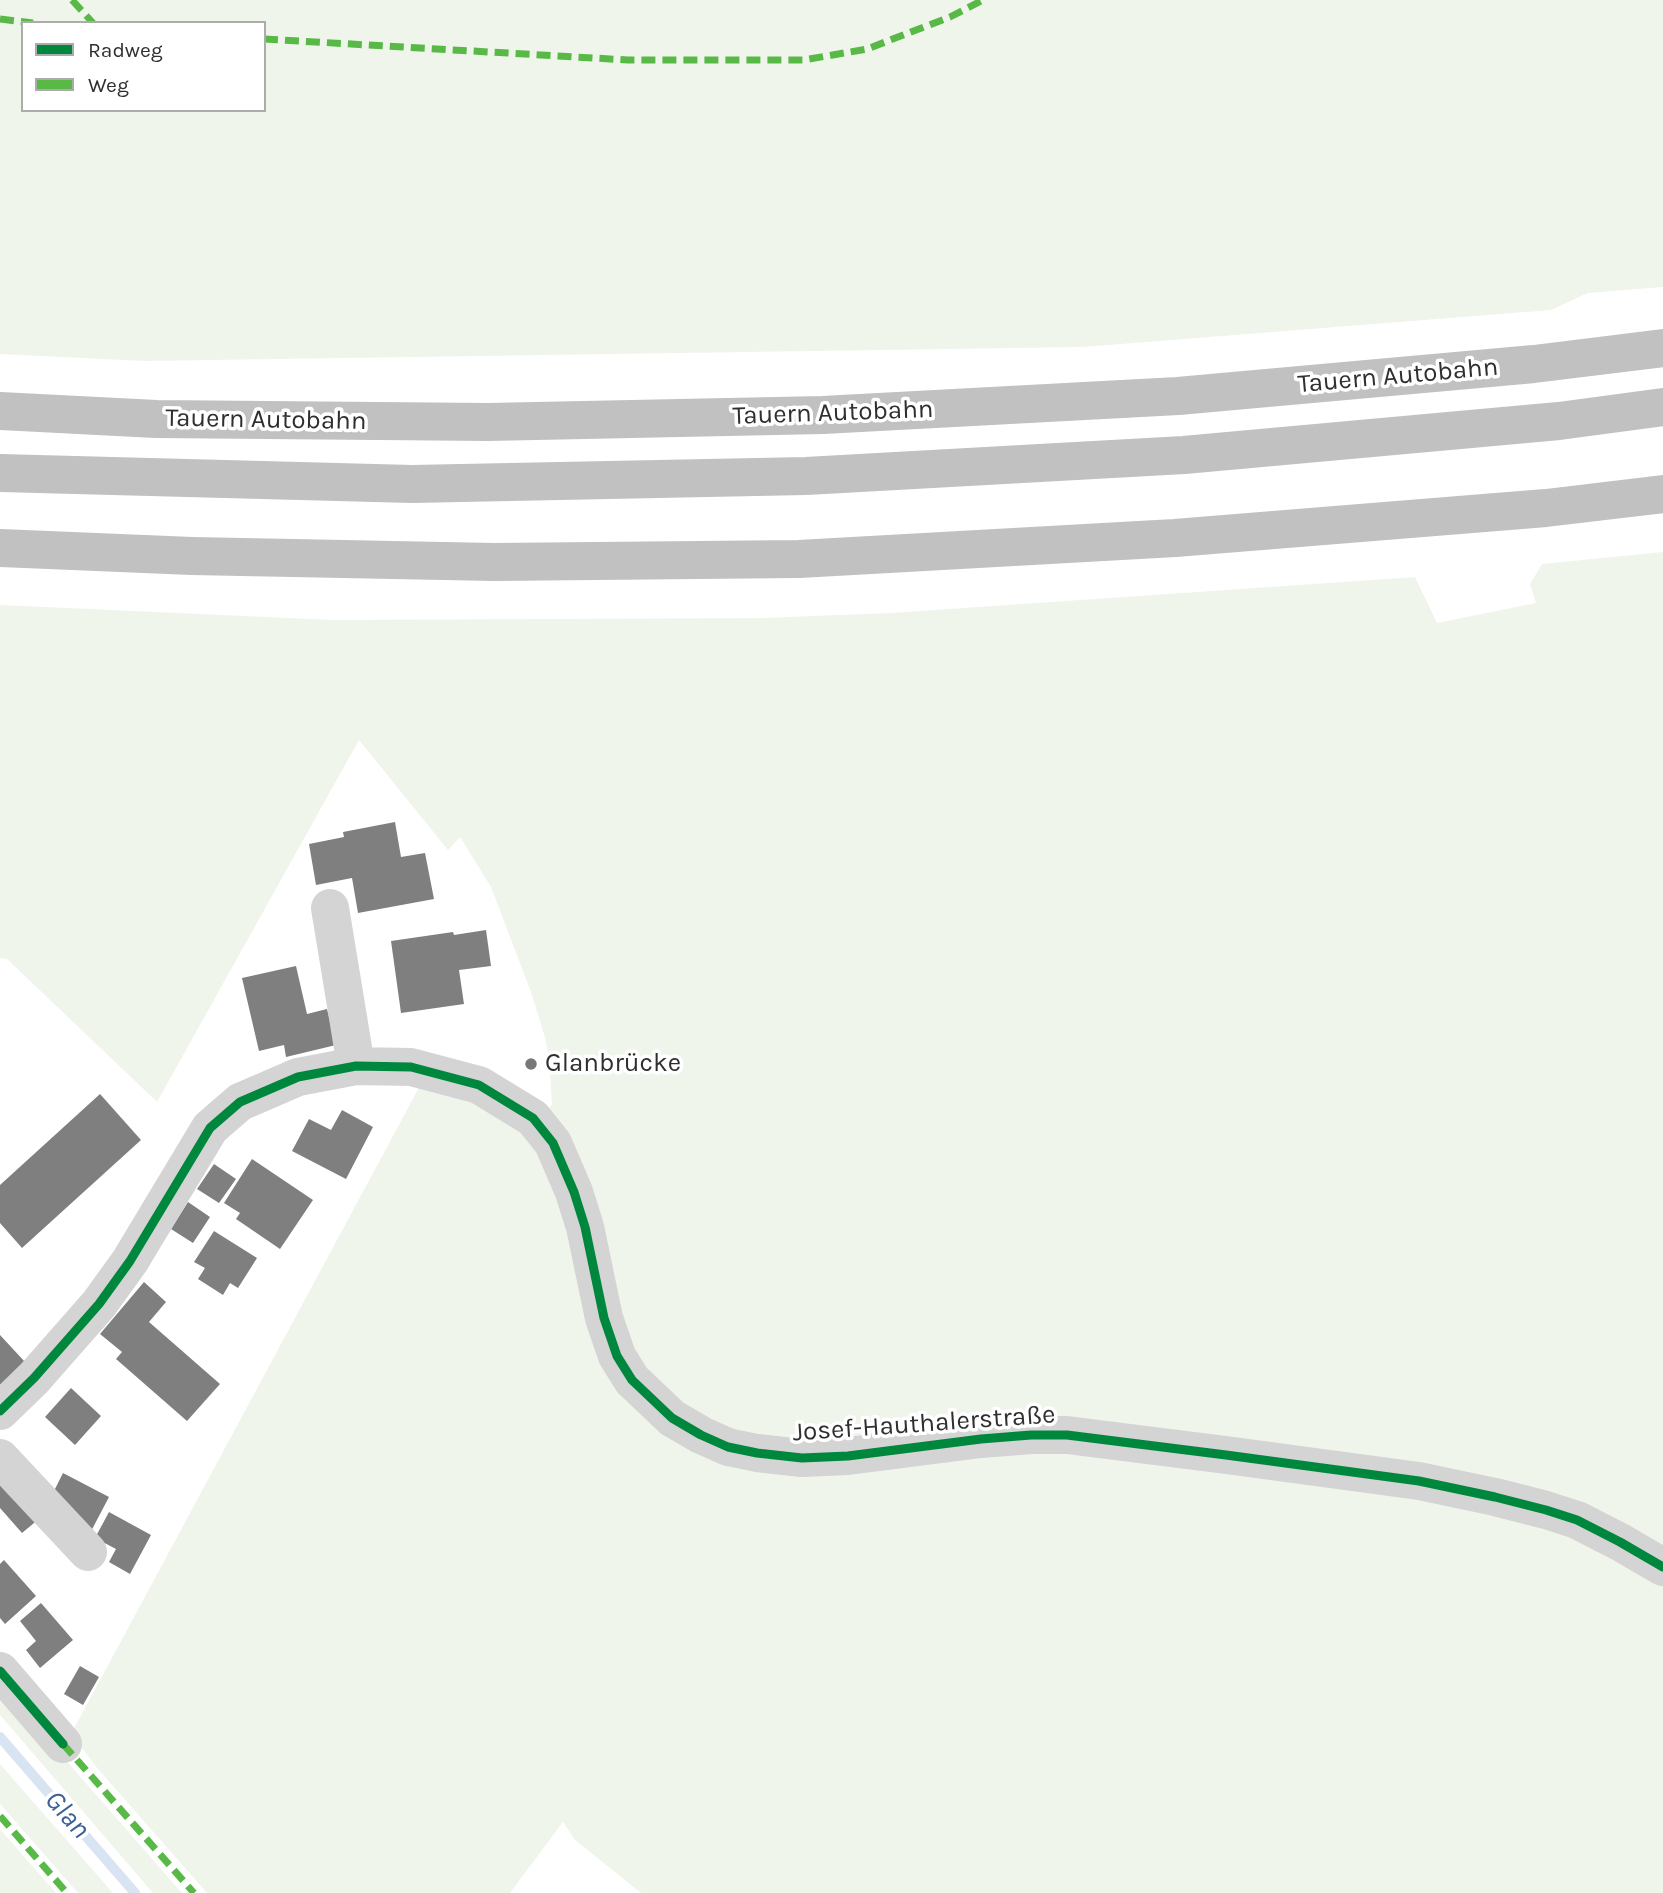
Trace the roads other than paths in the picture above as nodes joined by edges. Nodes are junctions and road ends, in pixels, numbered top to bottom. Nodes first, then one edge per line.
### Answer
1 (1663, 348) edge
2 (1663, 407) edge
3 (0, 411) edge
4 (0, 473) edge
5 (1663, 494) edge
6 (0, 548) edge
7 (330, 908) dead end
8 (356, 1066) junction
9 (0, 1411) edge
10 (0, 1458) edge
11 (88, 1552) dead end
12 (1663, 1567) edge
13 (0, 1671) edge
14 (63, 1744) dead end

1 - 3 highway, Tauern Autobahn
2 - 4 highway
5 - 6 highway
7 - 8 street
8 - 9 street, Josef-Hauthalerstraße
8 - 12 street, Josef-Hauthalerstraße
10 - 11 street
13 - 14 street

